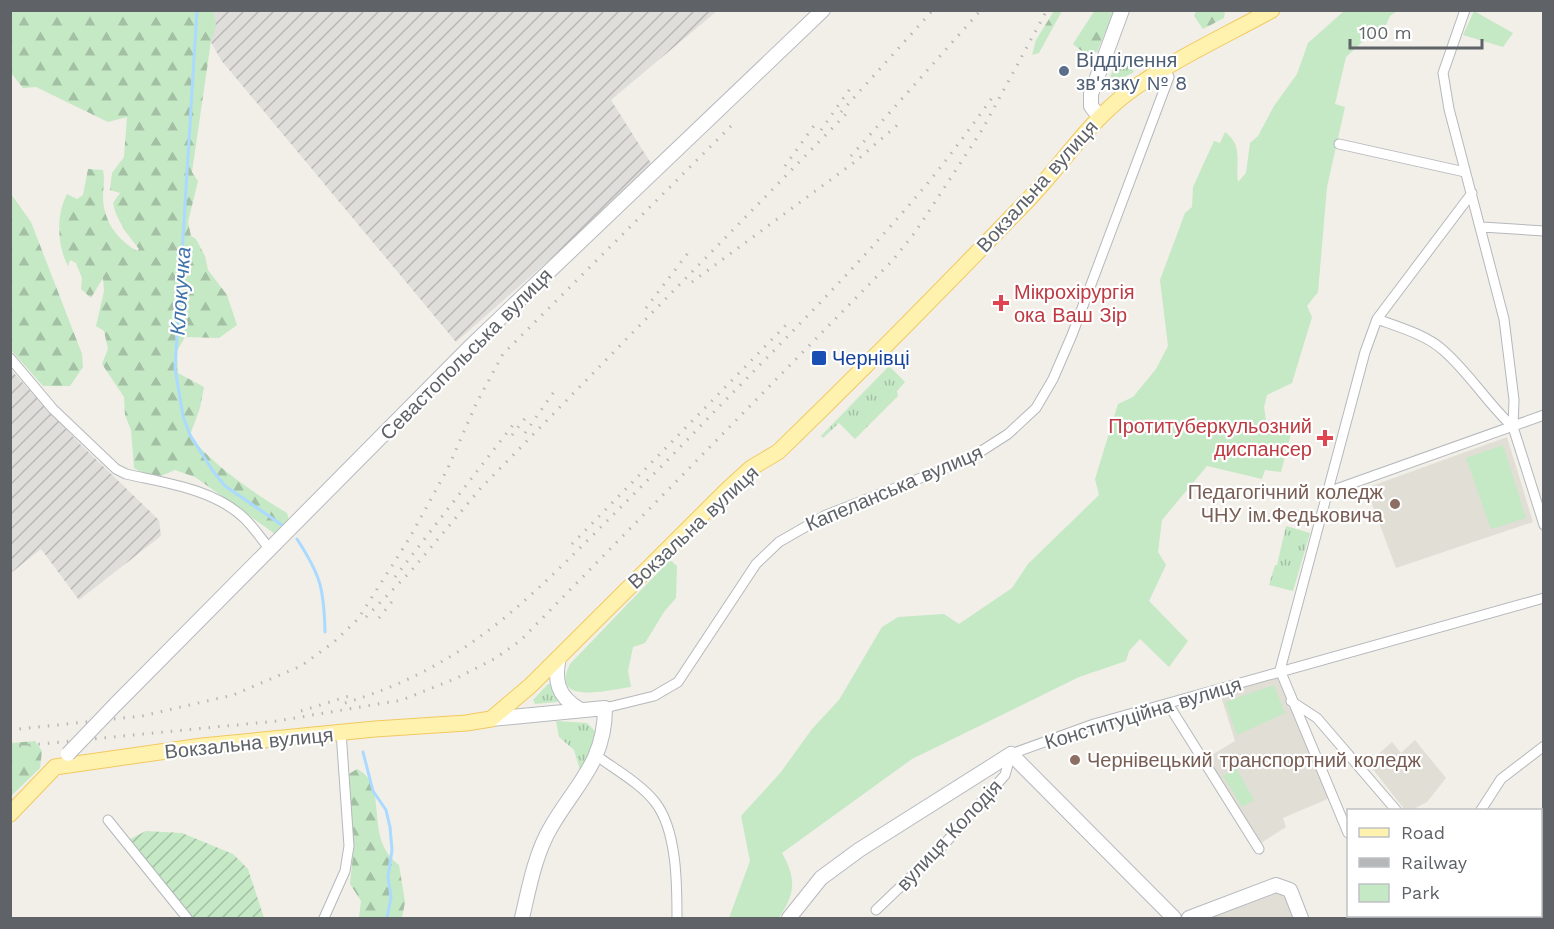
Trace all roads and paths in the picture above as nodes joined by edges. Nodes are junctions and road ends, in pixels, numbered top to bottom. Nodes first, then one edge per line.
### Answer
1 (824, 10) edge
2 (1122, 10) edge
3 (1272, 10) edge
4 (1465, 10) edge
5 (1165, 70) junction
6 (1100, 118) junction
7 (1339, 144) dead end
8 (1465, 172) junction
9 (1472, 193) junction
10 (1482, 227) junction
11 (1544, 231) edge
12 (1377, 319) junction
13 (10, 358) edge
14 (1544, 415) edge
15 (1513, 427) junction
16 (1328, 492) junction
17 (1544, 525) edge
18 (270, 549) junction
19 (1544, 598) edge
20 (559, 657) junction
21 (1280, 672) junction
22 (537, 678) junction
23 (556, 681) junction
24 (1291, 701) junction
25 (1168, 704) junction
26 (605, 708) junction
27 (579, 710) junction
28 (491, 719) junction
29 (342, 732) junction
30 (1544, 746) edge
31 (1011, 754) junction
32 (597, 756) junction
33 (55, 767) junction
34 (1395, 809) edge
35 (1482, 809) edge
36 (10, 814) edge
37 (108, 820) dead end
38 (1347, 831) edge
39 (1259, 849) dead end
40 (876, 910) dead end
41 (187, 918) edge
42 (324, 918) edge
43 (522, 918) edge
44 (677, 918) edge
45 (789, 918) edge
46 (1174, 918) edge
47 (1189, 918) edge
48 (1301, 918) edge

1 - 18 street, Севастопольська вулиця
2 - 6 street
3 - 5 main road, Вокзальна вулиця
4 - 8 street
5 - 6 main road, Вокзальна вулиця
5 - 26 street, Капеланська вулиця
6 - 20 main road, Вокзальна вулиця
7 - 8 street
8 - 9 street
9 - 10 street
9 - 12 street
10 - 11 street
10 - 15 street
12 - 15 street
12 - 16 street
13 - 18 street
14 - 15 street
15 - 16 street
15 - 17 street
16 - 21 street
18 - 33 street, Севастопольська вулиця, bridge
19 - 21 street, Конституційна вулиця
20 - 22 main road, Вокзальна вулиця
20 - 23 street
21 - 24 street
21 - 25 street, Конституційна вулиця
22 - 23 street
22 - 28 main road, Вокзальна вулиця
23 - 27 street
24 - 34 street
24 - 38 street
25 - 31 street, Конституційна вулиця
25 - 39 street
26 - 27 street, Капеланська вулиця
26 - 32 street
27 - 28 street, Капеланська вулиця
28 - 29 main road, Вокзальна вулиця
29 - 33 main road, Вокзальна вулиця
29 - 42 street
30 - 35 street
31 - 40 street, вулиця Колодія
31 - 45 street, Конституційна вулиця
31 - 46 street
32 - 43 street
32 - 44 street
33 - 36 main road
37 - 41 street
47 - 48 street

